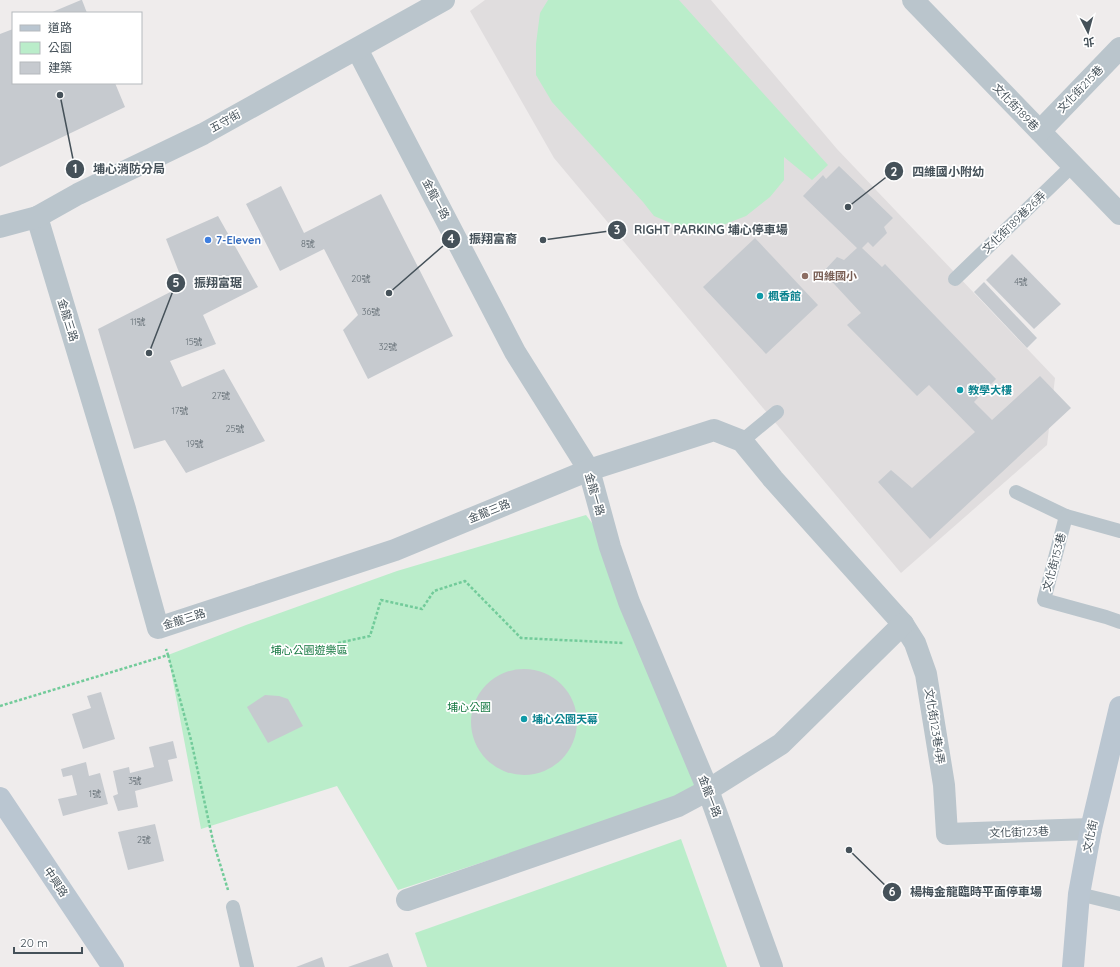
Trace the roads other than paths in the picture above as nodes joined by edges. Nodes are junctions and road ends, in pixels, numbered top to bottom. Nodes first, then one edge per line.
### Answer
1 (444, 0) edge
2 (913, 0) edge
3 (1120, 48) edge
4 (357, 49) junction
5 (1040, 131) junction
6 (1074, 166) junction
7 (1120, 214) edge
8 (37, 217) junction
9 (0, 227) edge
10 (955, 279) dead end
11 (777, 412) dead end
12 (742, 441) junction
13 (589, 470) junction
14 (1016, 492) dead end
15 (1066, 516) junction
16 (1120, 531) edge
17 (1120, 622) edge
18 (903, 624) junction
19 (1120, 707) edge
20 (708, 790) junction
21 (0, 798) edge
22 (1091, 829) junction
23 (947, 834) joint
24 (1079, 894) junction
25 (407, 900) dead end
26 (1120, 904) edge
27 (234, 908) road end
28 (113, 967) edge
29 (247, 967) edge
30 (772, 967) edge
31 (1073, 967) edge

1 - 4 street, 五守街
2 - 5 street, 文化街189巷
3 - 5 street, 文化街215巷
4 - 8 street, 五守街
4 - 13 street, 金龍一路
5 - 6 street, 文化街189巷
6 - 7 street, 文化街189巷
6 - 10 lane, 文化街189巷26弄
8 - 9 street, 五守街
8 - 13 street, 金龍三路
11 - 12 lane
12 - 13 street, 金龍三路
12 - 18 street, 文化街123巷4弄
13 - 20 street, 金龍一路
14 - 15 lane
15 - 16 lane
15 - 17 lane, 文化街153巷
18 - 20 street
18 - 23 street, 文化街123巷4弄
19 - 22 street, 文化街
20 - 25 street
20 - 30 street, 金龍一路
21 - 28 street, 中興路
22 - 23 street, 文化街123巷
22 - 24 street, 文化街
24 - 26 lane
24 - 31 street, 文化街
27 - 29 lane

